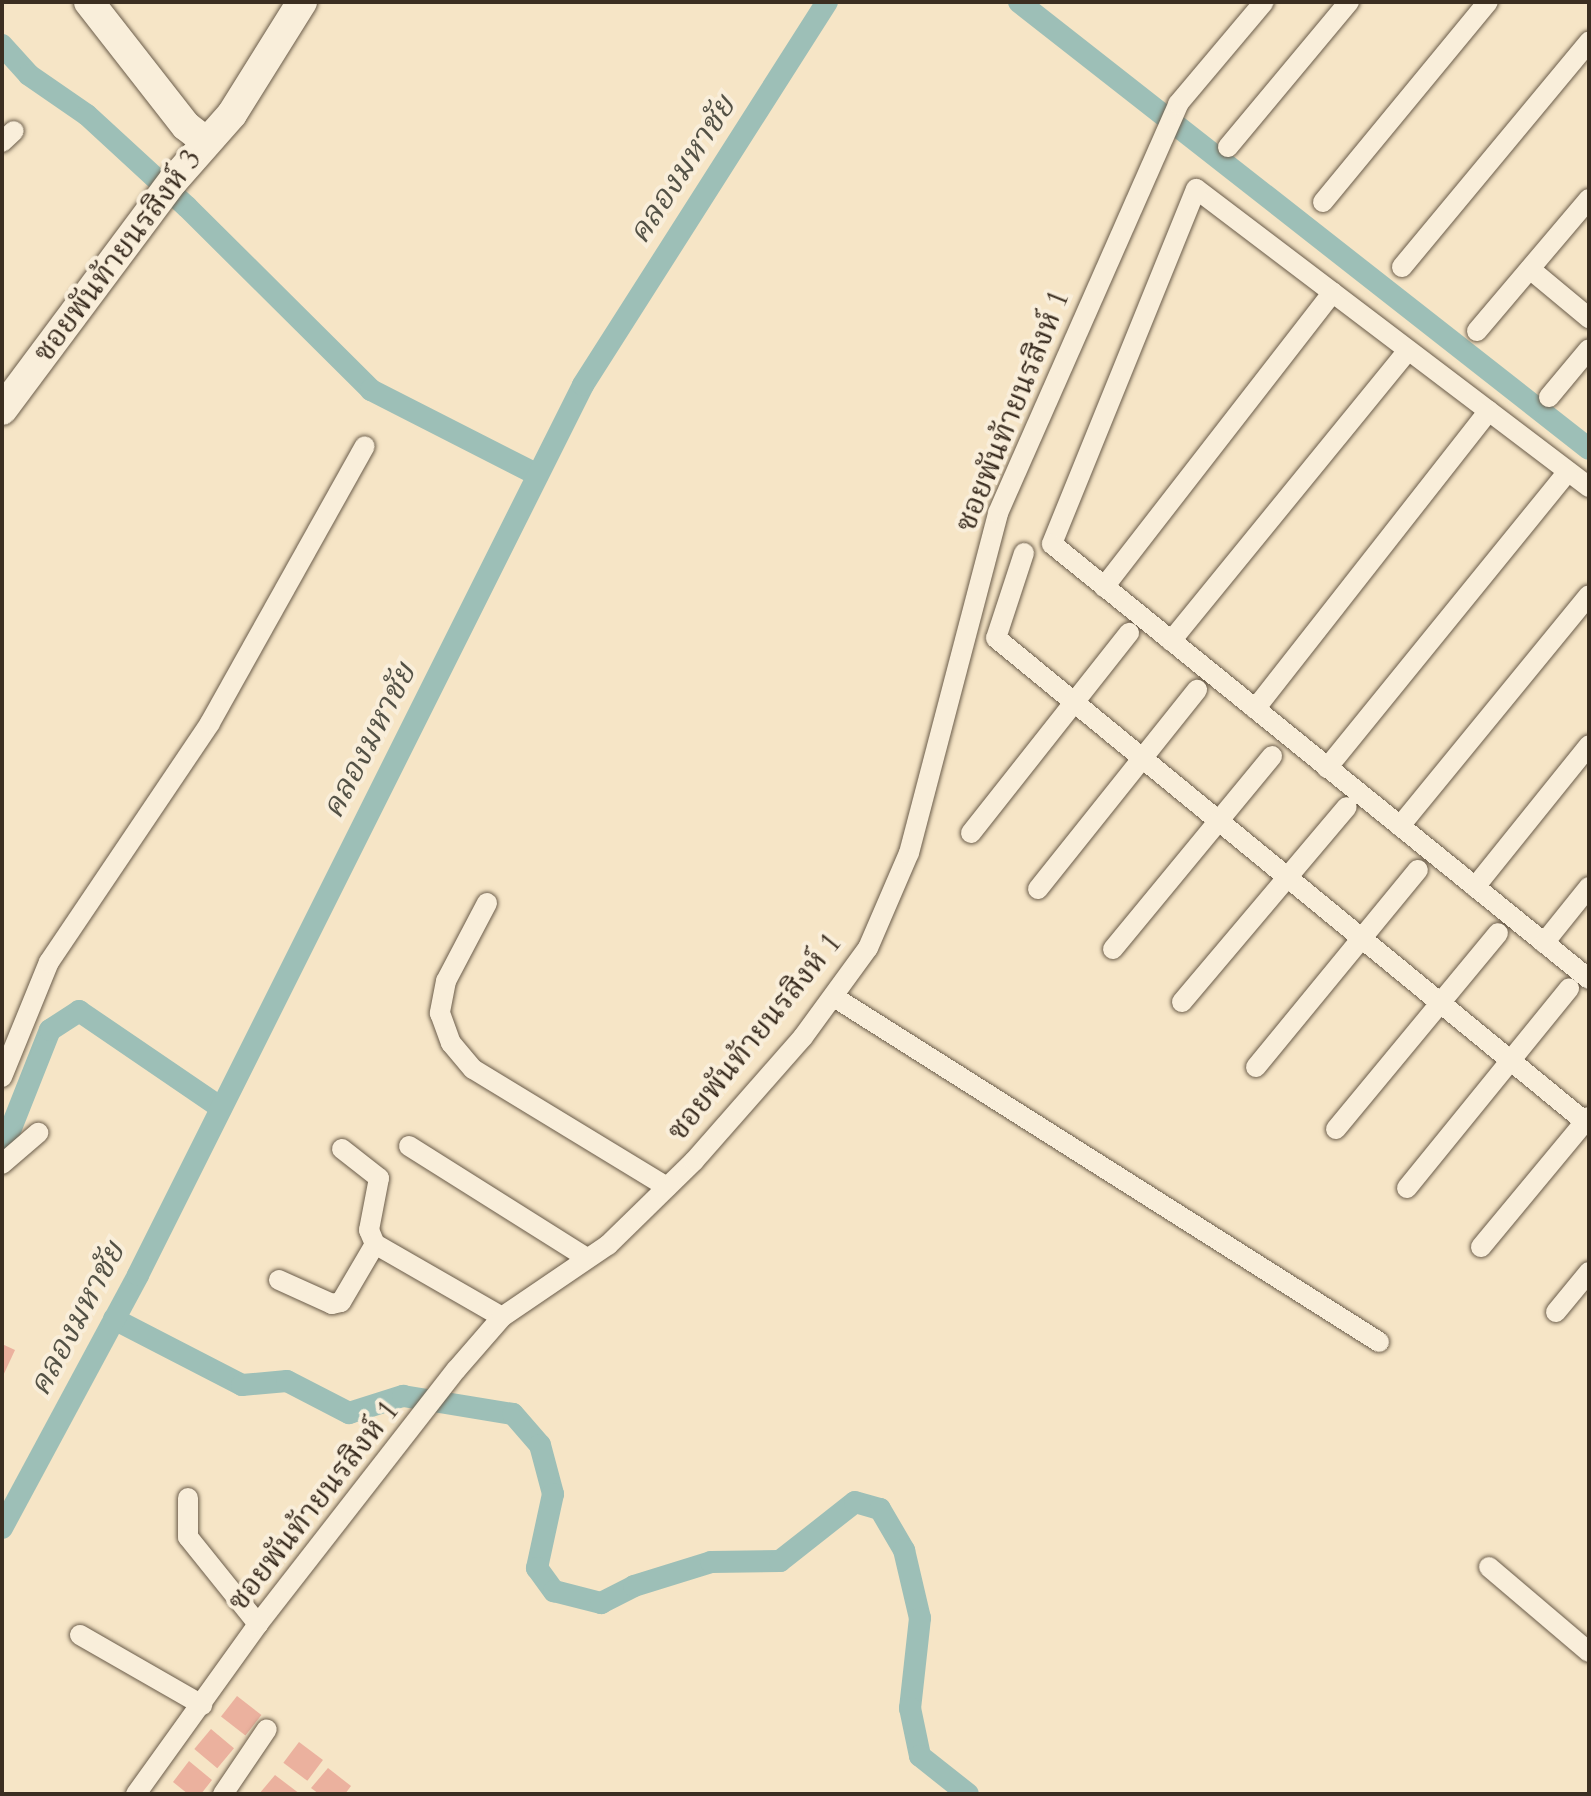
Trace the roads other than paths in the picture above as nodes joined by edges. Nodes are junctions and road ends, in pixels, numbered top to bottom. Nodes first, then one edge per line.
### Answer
1 (89, 2) edge
2 (302, 2) edge
3 (1264, 2) edge
4 (1349, 2) edge
5 (1488, 2) edge
6 (1589, 42) edge
7 (205, 141) junction
8 (1228, 147) dead end
9 (1589, 199) edge
10 (1323, 202) dead end
11 (1402, 267) dead end
12 (1530, 269) junction
13 (1333, 292) junction
14 (1589, 318) edge
15 (1477, 331) dead end
16 (1589, 349) edge
17 (1408, 350) junction
18 (1549, 397) dead end
19 (2, 410) edge
20 (1489, 411) junction
21 (365, 446) dead end
22 (1568, 471) junction
23 (1589, 487) edge
24 (1024, 553) dead end
25 (1104, 587) junction
26 (1589, 595) edge
27 (1129, 633) dead end
28 (1171, 641) junction
29 (1197, 690) dead end
30 (1074, 702) junction
31 (1255, 709) junction
32 (1589, 745) edge
33 (1272, 756) dead end
34 (1142, 759) junction
35 (1327, 768) junction
36 (1347, 807) dead end
37 (1218, 821) junction
38 (1400, 826) junction
39 (971, 833) dead end
40 (1418, 870) dead end
41 (1288, 877) junction
42 (1475, 887) junction
43 (1589, 887) edge
44 (1038, 889) dead end
45 (487, 903) dead end
46 (1498, 933) dead end
47 (1362, 939) junction
48 (1544, 943) junction
49 (1113, 949) dead end
50 (1589, 979) edge
51 (1569, 989) dead end
52 (834, 997) junction
53 (1182, 1002) dead end
54 (1440, 1003) junction
55 (1511, 1061) junction
56 (1256, 1067) dead end
57 (2, 1077) edge
58 (1588, 1121) edge
59 (1336, 1129) dead end
60 (38, 1133) dead end
61 (409, 1146) dead end
62 (342, 1149) dead end
63 (2, 1164) edge
64 (667, 1187) junction
65 (1407, 1188) dead end
66 (375, 1244) junction
67 (1481, 1247) dead end
68 (587, 1258) junction
69 (1589, 1272) edge
70 (279, 1280) dead end
71 (1556, 1312) dead end
72 (502, 1317) junction
73 (1379, 1342) dead end
74 (188, 1498) dead end
75 (1489, 1567) dead end
76 (258, 1624) junction
77 (80, 1635) dead end
78 (1589, 1652) edge
79 (202, 1705) junction
80 (267, 1729) dead end
81 (136, 1794) edge
82 (223, 1794) edge

1 - 7 street, ซอยพันท้ายนรสิงห์ 3
2 - 7 street, ซอยพันท้ายนรสิงห์ 3
3 - 52 street, ซอยพันท้ายนรสิงห์ 1
4 - 8 street
5 - 10 street
6 - 11 street
7 - 19 street, ซอยพันท้ายนรสิงห์ 3
9 - 12 street
12 - 14 street
12 - 15 street
13 - 17 street
13 - 25 street
13 - 25 street
16 - 18 street
17 - 20 street
17 - 28 street
20 - 22 street
20 - 31 street
21 - 57 street
22 - 23 street
22 - 35 street
24 - 30 street
25 - 28 street
26 - 38 street
27 - 30 street
28 - 31 street
29 - 34 street
30 - 34 street
30 - 39 street
31 - 35 street
32 - 42 street
33 - 37 street
34 - 37 street
34 - 44 street
35 - 38 street
36 - 41 street
37 - 41 street
37 - 49 street
38 - 42 street
40 - 47 street
41 - 47 street
41 - 53 street
42 - 48 street
43 - 48 street
45 - 64 street
46 - 54 street
47 - 54 street
47 - 56 street
48 - 50 street
51 - 55 street
52 - 64 street, ซอยพันท้ายนรสิงห์ 1
52 - 73 street
54 - 55 street
54 - 59 street
55 - 58 street
55 - 65 street
58 - 67 street
60 - 63 street
61 - 68 street
62 - 66 street
64 - 68 street, ซอยพันท้ายนรสิงห์ 1
66 - 70 street
66 - 72 street
68 - 72 street, ซอยพันท้ายนรสิงห์ 1
69 - 71 street
72 - 76 street, ซอยพันท้ายนรสิงห์ 1
74 - 76 street
75 - 78 street
76 - 79 street, ซอยพันท้ายนรสิงห์ 1
77 - 79 street
79 - 81 street, ซอยพันท้ายนรสิงห์ 1
80 - 82 street

